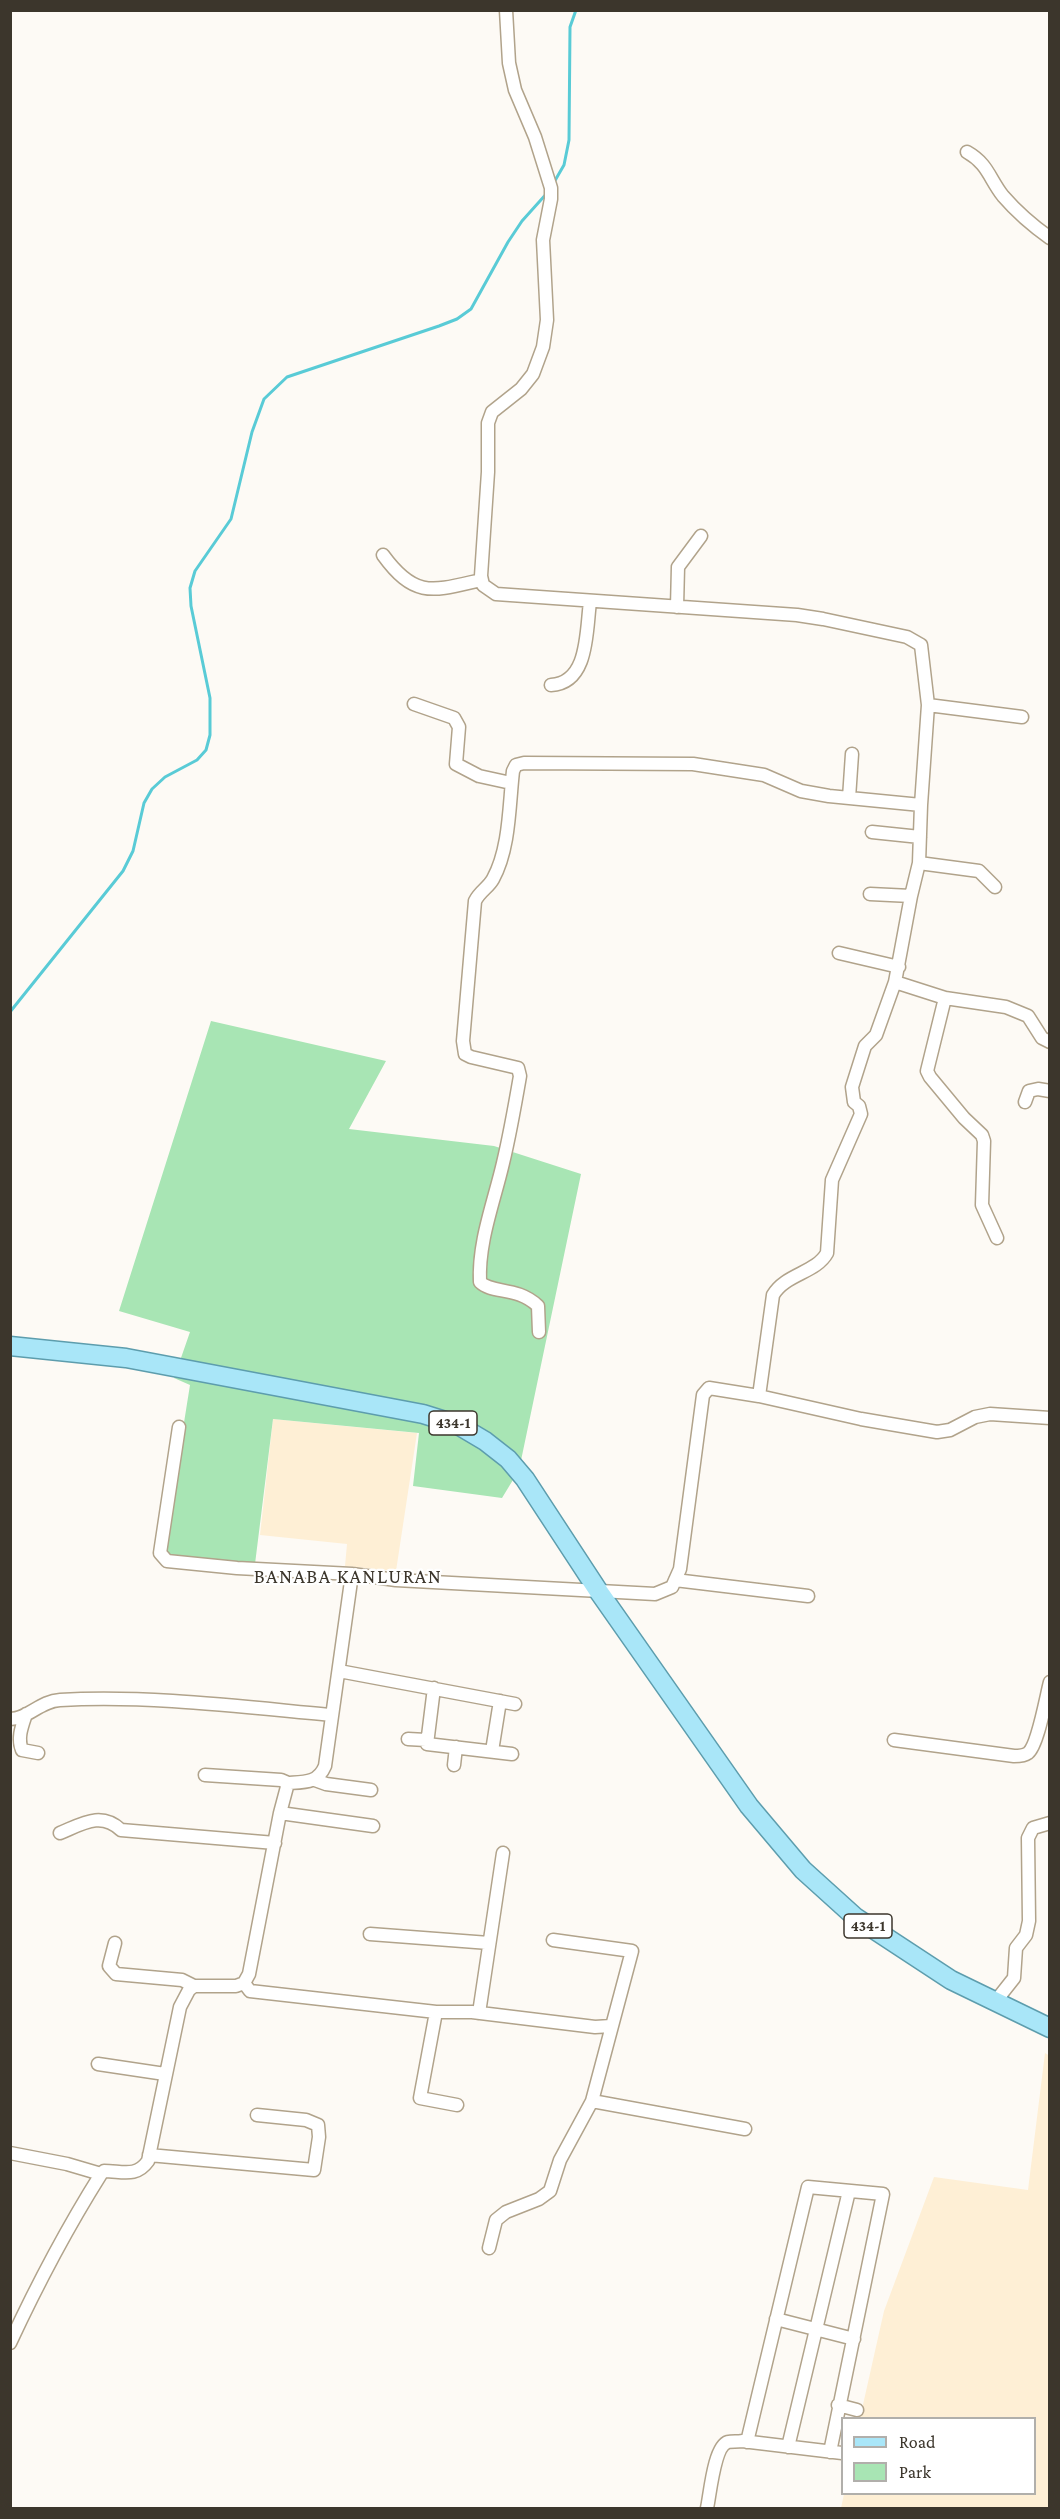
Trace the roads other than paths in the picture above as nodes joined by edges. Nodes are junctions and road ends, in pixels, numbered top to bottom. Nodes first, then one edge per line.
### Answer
1 (506, 10) edge
2 (967, 152) dead end
3 (1050, 238) edge
4 (701, 536) dead end
5 (383, 555) dead end
6 (481, 580) junction
7 (590, 602) junction
8 (677, 607) junction
9 (551, 685) dead end
10 (414, 704) dead end
11 (928, 705) junction
12 (1022, 717) dead end
13 (852, 754) dead end
14 (512, 783) junction
15 (849, 798) junction
16 (921, 805) junction
17 (872, 832) dead end
18 (920, 837) junction
19 (920, 863) junction
20 (995, 887) dead end
21 (870, 894) dead end
22 (911, 896) junction
23 (839, 953) dead end
24 (899, 967) junction
25 (895, 982) junction
26 (945, 998) junction
27 (1050, 1042) edge
28 (1050, 1091) edge
29 (1025, 1102) dead end
30 (997, 1238) dead end
31 (539, 1332) dead end
32 (10, 1346) edge
33 (759, 1396) junction
34 (1050, 1418) edge
35 (179, 1427) dead end
36 (352, 1574) junction
37 (675, 1580) junction
38 (600, 1592) junction
39 (808, 1596) dead end
40 (339, 1671) junction
41 (1050, 1682) edge
42 (434, 1688) junction
43 (500, 1701) junction
44 (515, 1704) dead end
45 (26, 1714) junction
46 (331, 1715) junction
47 (10, 1719) edge
48 (408, 1739) dead end
49 (426, 1740) junction
50 (894, 1740) dead end
51 (456, 1747) junction
52 (492, 1751) junction
53 (38, 1753) dead end
54 (512, 1754) dead end
55 (453, 1765) dead end
56 (205, 1775) dead end
57 (315, 1780) junction
58 (288, 1783) junction
59 (371, 1790) dead end
60 (280, 1814) junction
61 (1050, 1822) edge
62 (373, 1826) dead end
63 (60, 1833) dead end
64 (275, 1843) junction
65 (503, 1853) dead end
66 (370, 1934) dead end
67 (553, 1940) dead end
68 (115, 1943) dead end
69 (489, 1943) junction
70 (244, 1983) junction
71 (194, 1986) junction
72 (995, 2002) junction
73 (436, 2012) junction
74 (479, 2013) junction
75 (611, 2026) junction
76 (1050, 2028) edge
77 (98, 2064) dead end
78 (165, 2074) junction
79 (592, 2101) junction
80 (457, 2105) dead end
81 (257, 2115) dead end
82 (745, 2129) dead end
83 (10, 2153) edge
84 (149, 2155) junction
85 (101, 2175) junction
86 (849, 2191) junction
87 (489, 2248) dead end
88 (776, 2319) junction
89 (817, 2331) junction
90 (854, 2339) junction
91 (10, 2343) edge
92 (838, 2405) junction
93 (857, 2410) dead end
94 (747, 2442) junction
95 (788, 2447) junction
96 (830, 2452) junction
97 (841, 2453) edge
98 (707, 2508) edge

1 - 6 street
2 - 3 street
4 - 8 street
5 - 6 street
6 - 7 street
7 - 8 street
7 - 9 street
8 - 11 street
10 - 14 street
11 - 12 street
11 - 16 street
13 - 15 street
14 - 15 street
14 - 31 street
15 - 16 street
16 - 18 street
17 - 18 street
18 - 19 street
19 - 20 street
19 - 22 street
21 - 22 street
22 - 24 street
23 - 24 street
24 - 25 street
25 - 26 street
25 - 33 street
26 - 27 street
26 - 30 street
28 - 29 street
32 - 38 main road, 434-1
33 - 34 street
33 - 37 street
35 - 36 street
36 - 38 street
36 - 40 street
37 - 38 street
37 - 39 street
38 - 72 main road, 434-1
40 - 42 street
40 - 46 street
41 - 50 street
42 - 43 street
42 - 49 street
43 - 44 street
43 - 52 street
45 - 46 street
45 - 47 street
45 - 53 street
46 - 57 street
48 - 49 street
49 - 51 street
51 - 52 street
51 - 55 street
52 - 54 street
56 - 58 street
57 - 58 street
57 - 59 street
58 - 60 street
60 - 62 street
60 - 64 street
61 - 72 street
63 - 64 street
64 - 70 street
65 - 69 street
66 - 69 street
67 - 75 street
68 - 71 street
69 - 74 street
70 - 71 street
70 - 73 street
71 - 78 street
72 - 76 main road, 434-1
73 - 74 street
73 - 80 street
74 - 75 street
75 - 79 street
77 - 78 street
78 - 84 street
79 - 82 street
79 - 87 street
81 - 84 street
83 - 85 street
84 - 85 street
85 - 91 street
86 - 88 street
86 - 89 street
86 - 90 street
88 - 89 street
88 - 94 street
89 - 90 street
89 - 95 street
90 - 92 street
92 - 93 street
92 - 96 street
94 - 95 street
94 - 98 street
95 - 96 street
96 - 97 street

